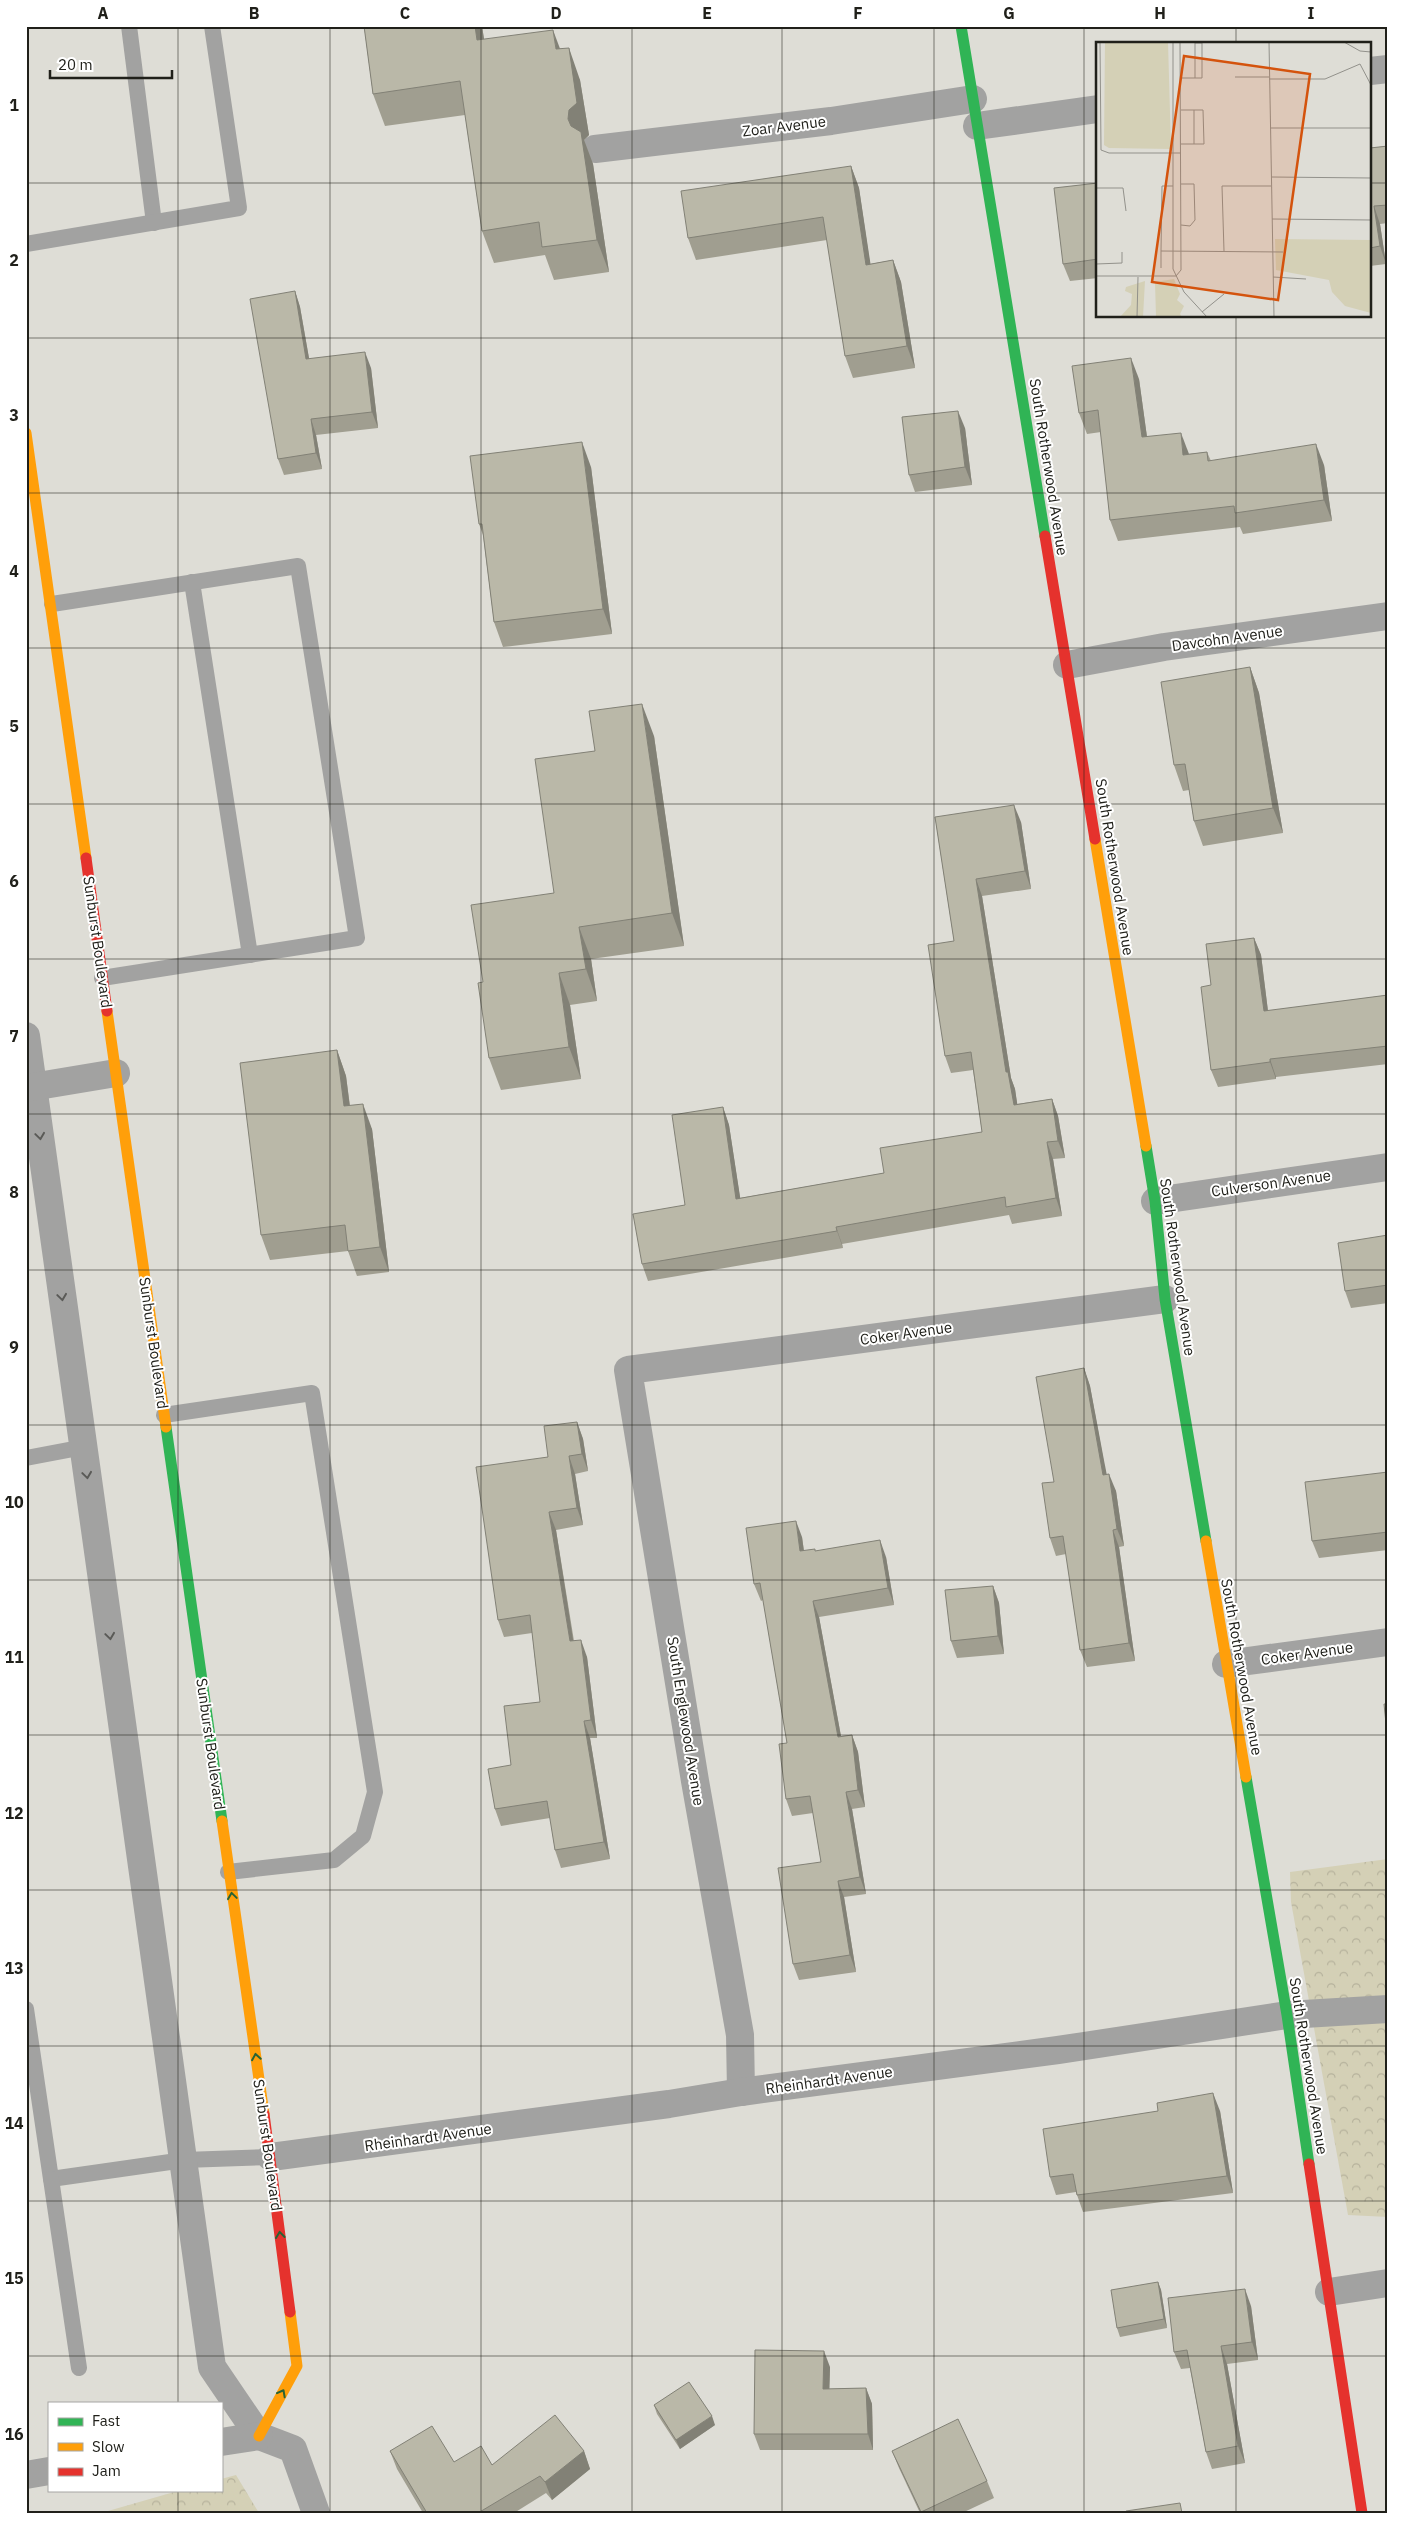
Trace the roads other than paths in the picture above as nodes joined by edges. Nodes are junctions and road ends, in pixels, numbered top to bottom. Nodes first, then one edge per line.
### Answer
1 (129, 26) edge
2 (212, 26) edge
3 (961, 26) edge
4 (1388, 69) edge
5 (1372, 71) edge
6 (973, 99) junction
7 (1096, 109) edge
8 (977, 126) junction
9 (595, 149) dead end
10 (154, 224) junction
11 (26, 244) edge
12 (26, 433) edge
13 (192, 582) junction
14 (52, 604) junction
15 (1388, 616) edge
16 (1066, 665) junction
17 (250, 955) junction
18 (102, 978) junction
19 (26, 1036) edge
20 (116, 1073) junction
21 (30, 1088) edge
22 (1388, 1167) edge
23 (1155, 1201) junction
24 (1165, 1299) junction
25 (647, 1368) joint
26 (164, 1415) junction
27 (84, 1447) junction
28 (26, 1458) edge
29 (1388, 1642) edge
30 (1226, 1664) junction
31 (228, 1872) junction
32 (26, 2009) edge
33 (1388, 2009) edge
34 (1287, 2015) junction
35 (741, 2092) junction
36 (271, 2157) junction
37 (184, 2160) junction
38 (51, 2179) junction
39 (1388, 2283) edge
40 (1329, 2292) junction
41 (79, 2368) dead end
42 (259, 2436) junction
43 (222, 2442) edge
44 (48, 2471) edge
45 (26, 2475) edge
46 (316, 2513) edge
47 (1362, 2513) edge

1 - 10 lane
2 - 10 lane
3 - 6 street, South Rotherwood Avenue
4 - 5 street
6 - 8 street, South Rotherwood Avenue
6 - 9 street, Zoar Avenue
7 - 8 street
8 - 16 street, South Rotherwood Avenue
10 - 11 lane
12 - 14 street, Sunburst Boulevard
13 - 14 lane
13 - 17 lane
13 - 17 lane
14 - 18 street, Sunburst Boulevard
15 - 16 street, Davcohn Avenue
16 - 23 street, South Rotherwood Avenue
17 - 18 lane
18 - 20 street, Sunburst Boulevard
19 - 21 street
20 - 21 street
20 - 26 street, Sunburst Boulevard
21 -> 27 street
22 - 23 street, Culverson Avenue
23 - 24 street, South Rotherwood Avenue
24 - 25 street, Coker Avenue
24 - 30 street, South Rotherwood Avenue
25 - 35 street, South Englewood Avenue
26 - 31 street, Sunburst Boulevard
26 - 31 lane
27 - 28 lane
27 -> 37 street
29 - 30 street, Coker Avenue
30 - 34 street, South Rotherwood Avenue
36 -> 31 street, Sunburst Boulevard
32 - 38 lane
33 - 34 street, Rheinhardt Avenue
34 - 35 street, Rheinhardt Avenue
34 - 40 street, South Rotherwood Avenue
35 - 36 street, Rheinhardt Avenue
36 - 37 lane
42 -> 36 street, Sunburst Boulevard
37 - 38 lane
37 - 42 street
38 - 41 lane
39 - 40 street
40 - 47 street, South Rotherwood Avenue
42 - 43 street
42 - 46 street
44 - 45 street

